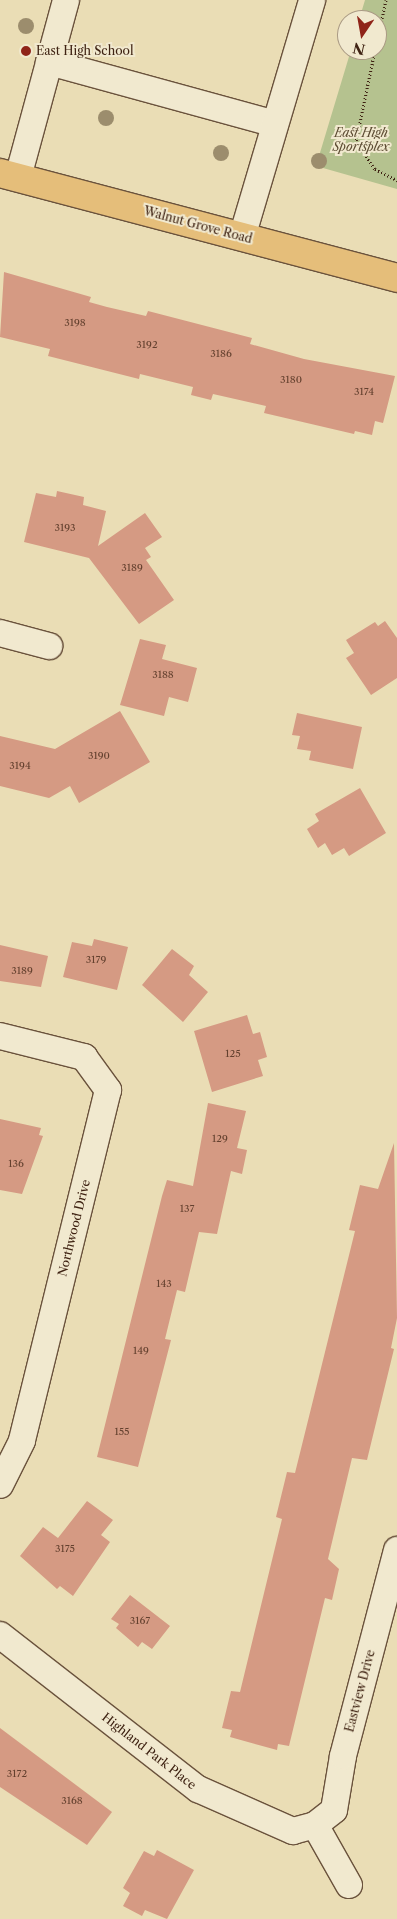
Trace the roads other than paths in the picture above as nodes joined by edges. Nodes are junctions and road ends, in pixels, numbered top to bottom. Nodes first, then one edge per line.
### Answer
1 (66, 0) edge
2 (312, 0) edge
3 (49, 62) junction
4 (276, 124) junction
5 (9, 175) edge
6 (242, 237) junction
7 (397, 278) edge
8 (0, 634) edge
9 (49, 646) dead end
10 (0, 1036) edge
11 (0, 1485) edge
12 (397, 1550) edge
13 (0, 1635) edge
14 (315, 1825) junction
15 (349, 1885) dead end

1 - 3 street
2 - 4 street
3 - 4 street
3 - 5 street
4 - 6 street
5 - 6 main road, Walnut Grove Road
6 - 7 main road, Walnut Grove Road
8 - 9 street
10 - 11 street, Northwood Drive
12 - 14 street, Eastview Drive
13 - 14 street, Highland Park Place
14 - 15 street

